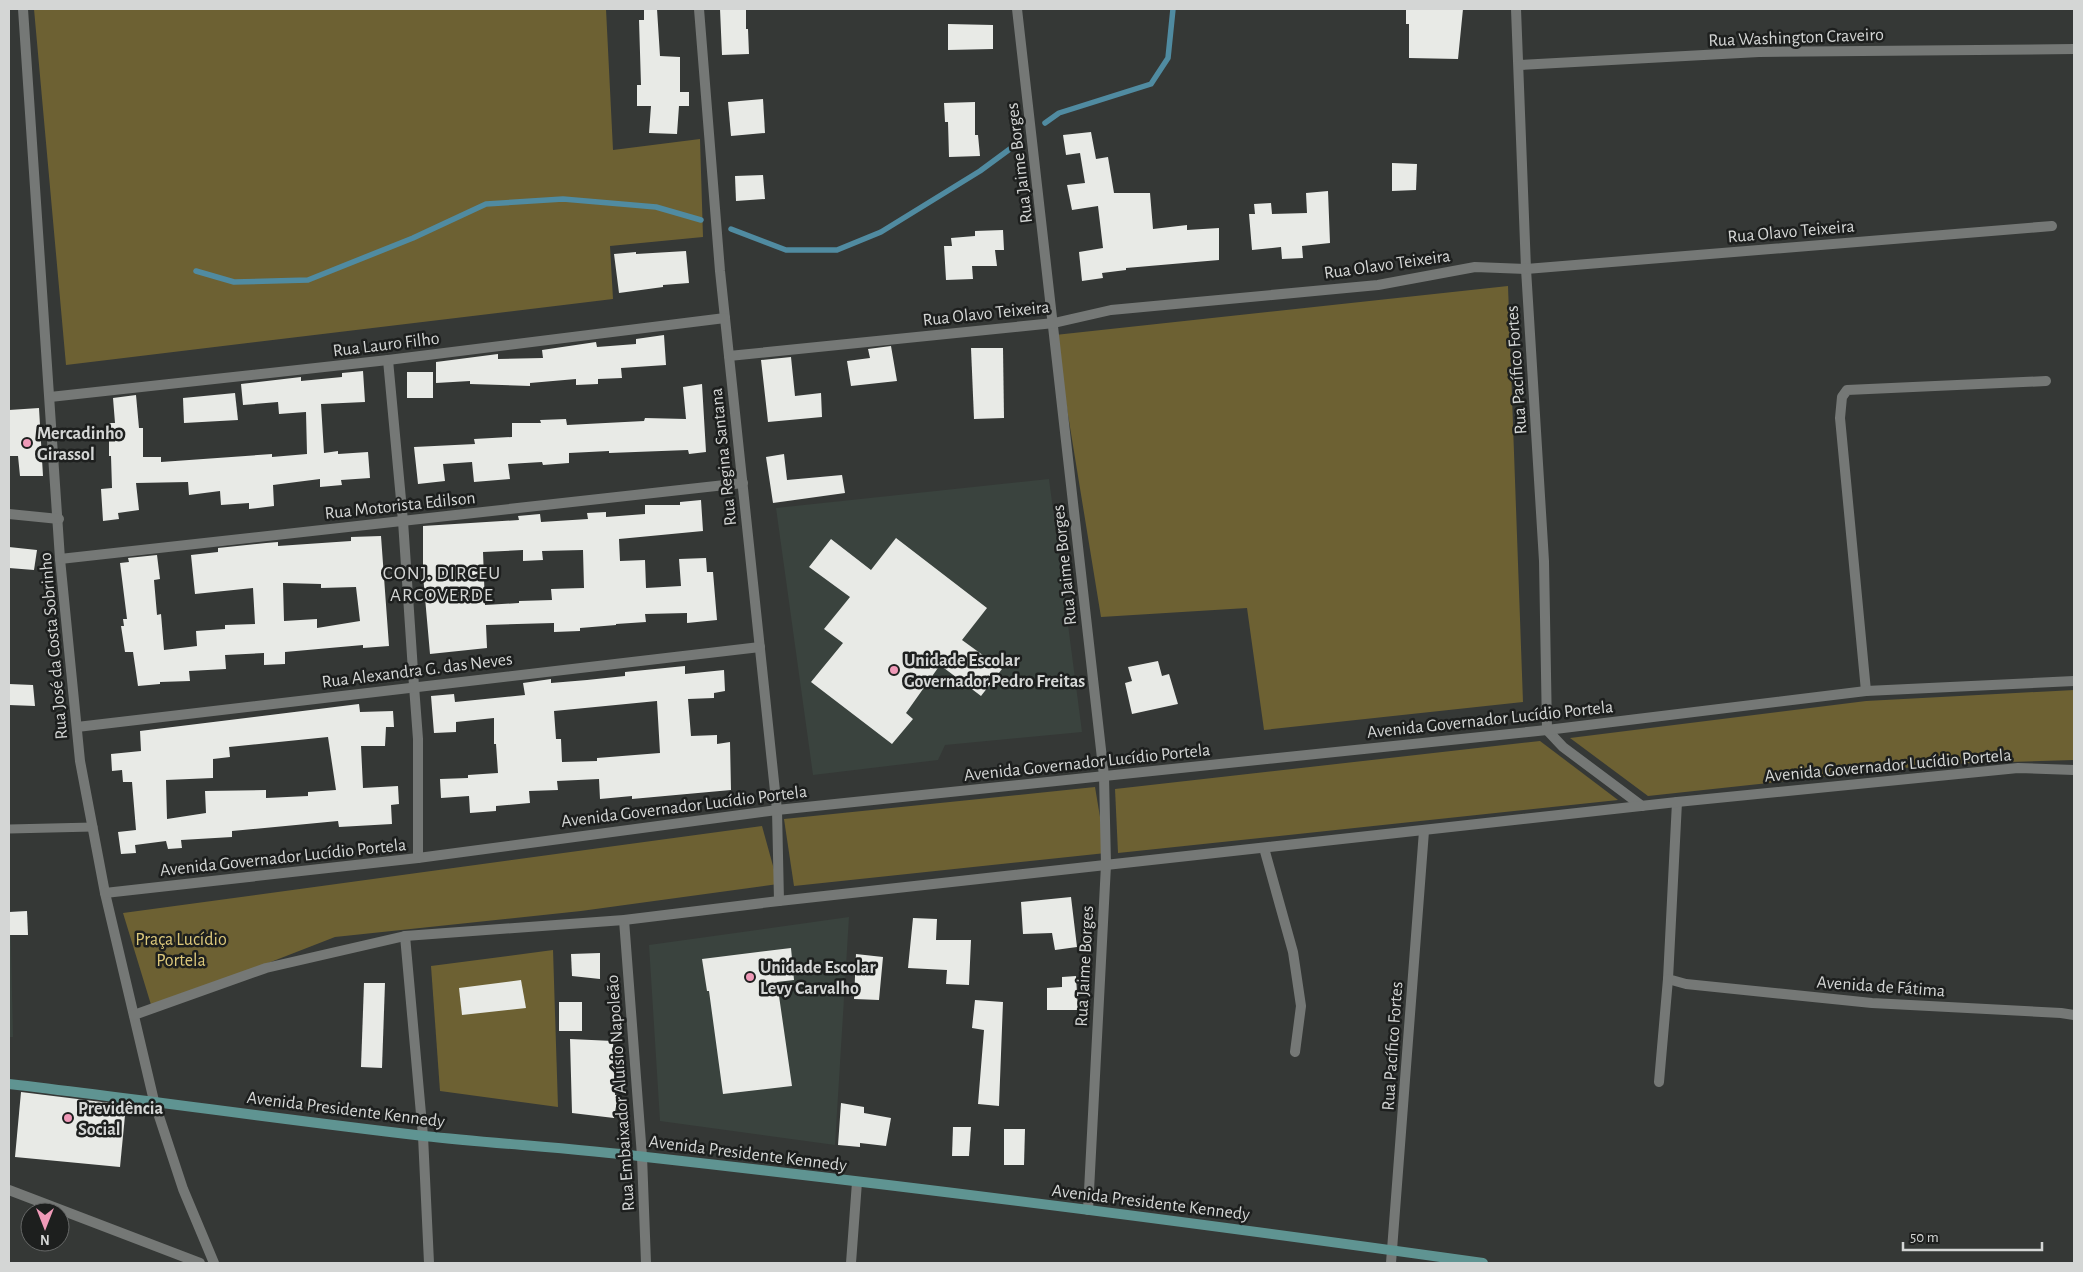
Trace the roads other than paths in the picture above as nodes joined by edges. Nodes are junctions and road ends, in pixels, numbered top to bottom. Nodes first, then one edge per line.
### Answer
1 (23, 9) edge
2 (699, 9) edge
3 (1017, 9) edge
4 (1516, 9) edge
5 (2074, 49) edge
6 (1519, 66) junction
7 (2052, 226) dead end
8 (1526, 270) junction
9 (725, 318) junction
10 (1054, 323) junction
11 (728, 356) junction
12 (388, 360) junction
13 (2046, 381) dead end
14 (50, 397) junction
15 (743, 483) junction
16 (9, 514) edge
17 (59, 519) junction
18 (403, 521) junction
19 (60, 559) junction
20 (760, 647) junction
21 (2074, 681) edge
22 (414, 686) junction
23 (1866, 691) junction
24 (77, 727) junction
25 (1547, 730) junction
26 (2074, 770) edge
27 (1104, 776) junction
28 (1677, 802) junction
29 (1642, 806) junction
30 (777, 810) junction
31 (93, 827) junction
32 (9, 829) edge
33 (1424, 831) junction
34 (1264, 848) junction
35 (418, 858) junction
36 (1106, 865) junction
37 (105, 894) junction
38 (779, 901) junction
39 (624, 920) junction
40 (405, 936) junction
41 (1668, 979) junction
42 (134, 1015) junction
43 (2074, 1015) edge
44 (1295, 1052) dead end
45 (1659, 1082) dead end
46 (9, 1084) edge
47 (154, 1100) junction
48 (423, 1136) junction
49 (642, 1156) junction
50 (857, 1182) junction
51 (9, 1190) edge
52 (1088, 1210) junction
53 (1393, 1251) junction
54 (200, 1263) edge
55 (214, 1263) edge
56 (429, 1263) edge
57 (646, 1263) edge
58 (851, 1263) edge
59 (1391, 1263) edge
60 (1483, 1263) edge

1 - 14 street, Rua José da Costa Sobrinho
2 - 9 street, Rua Regina Santana
3 - 10 street, Rua Jaime Borges
4 - 6 street, Rua Pacífico Fortes
5 - 6 street, Rua Washington Craveiro
6 - 8 street, Rua Pacífico Fortes
7 - 8 street, Rua Olavo Teixeira
8 - 10 street, Rua Olavo Teixeira
8 - 25 street, Rua Pacífico Fortes
9 - 11 street, Rua Regina Santana
9 - 12 street, Rua Lauro Filho
10 - 11 street, Rua Olavo Teixeira
10 - 27 street, Rua Jaime Borges
11 - 15 street, Rua Regina Santana
12 - 14 street, Rua Lauro Filho
12 - 18 street
13 - 23 street
14 - 17 street, Rua José da Costa Sobrinho
15 - 18 street, Rua Motorista Edilson
15 - 20 street, Rua Regina Santana
16 - 17 street
17 - 19 street, Rua José da Costa Sobrinho
18 - 19 street, Rua Motorista Edilson
18 - 22 street
19 - 24 street, Rua José da Costa Sobrinho
20 - 22 street, Rua Alexandra G. das Neves
20 - 30 street, Rua Regina Santana
21 - 23 street, Avenida Governador Lucídio Portela
22 - 24 street, Rua Alexandra G. das Neves
22 - 35 street
23 - 25 street, Avenida Governador Lucídio Portela
24 - 31 street, Rua José da Costa Sobrinho
25 - 27 street, Avenida Governador Lucídio Portela
25 - 29 street
26 - 28 street, Avenida Governador Lucídio Portela
27 - 30 street, Avenida Governador Lucídio Portela
27 - 36 street, Rua Jaime Borges
28 - 29 street, Avenida Governador Lucídio Portela
28 - 41 street
29 - 33 street, Avenida Governador Lucídio Portela
30 - 35 street, Avenida Governador Lucídio Portela
30 - 38 street, Rua Regina Santana
31 - 32 lane
31 - 37 street, Rua José da Costa Sobrinho
33 - 34 street, Avenida Governador Lucídio Portela
33 - 53 street, Rua Pacífico Fortes
34 - 36 street, Avenida Governador Lucídio Portela
34 - 44 street
35 - 37 street, Avenida Governador Lucídio Portela
36 - 38 street, Avenida Governador Lucídio Portela
36 - 52 street, Rua Jaime Borges
37 - 42 street, Rua José da Costa Sobrinho
38 - 39 street, Avenida Governador Lucídio Portela
39 - 40 street, Avenida Governador Lucídio Portela
39 - 49 street, Rua Embaixador Aluísio Napoleão
40 - 42 street, Avenida Governador Lucídio Portela
40 - 48 street
41 - 43 street, Avenida de Fátima
41 - 45 street
42 - 47 street, Rua José da Costa Sobrinho
46 - 47 street, Avenida Presidente Kennedy
47 - 48 street, Avenida Presidente Kennedy
47 - 55 street, Rua José da Costa Sobrinho
48 - 49 street, Avenida Presidente Kennedy
48 - 56 street
49 - 50 street, Avenida Presidente Kennedy
49 - 57 street, Rua Embaixador Aluísio Napoleão
50 - 52 street, Avenida Presidente Kennedy
50 - 58 street
51 - 54 street
52 - 53 street, Avenida Presidente Kennedy
53 - 59 street, Rua Pacífico Fortes
53 - 60 street, Avenida Presidente Kennedy

